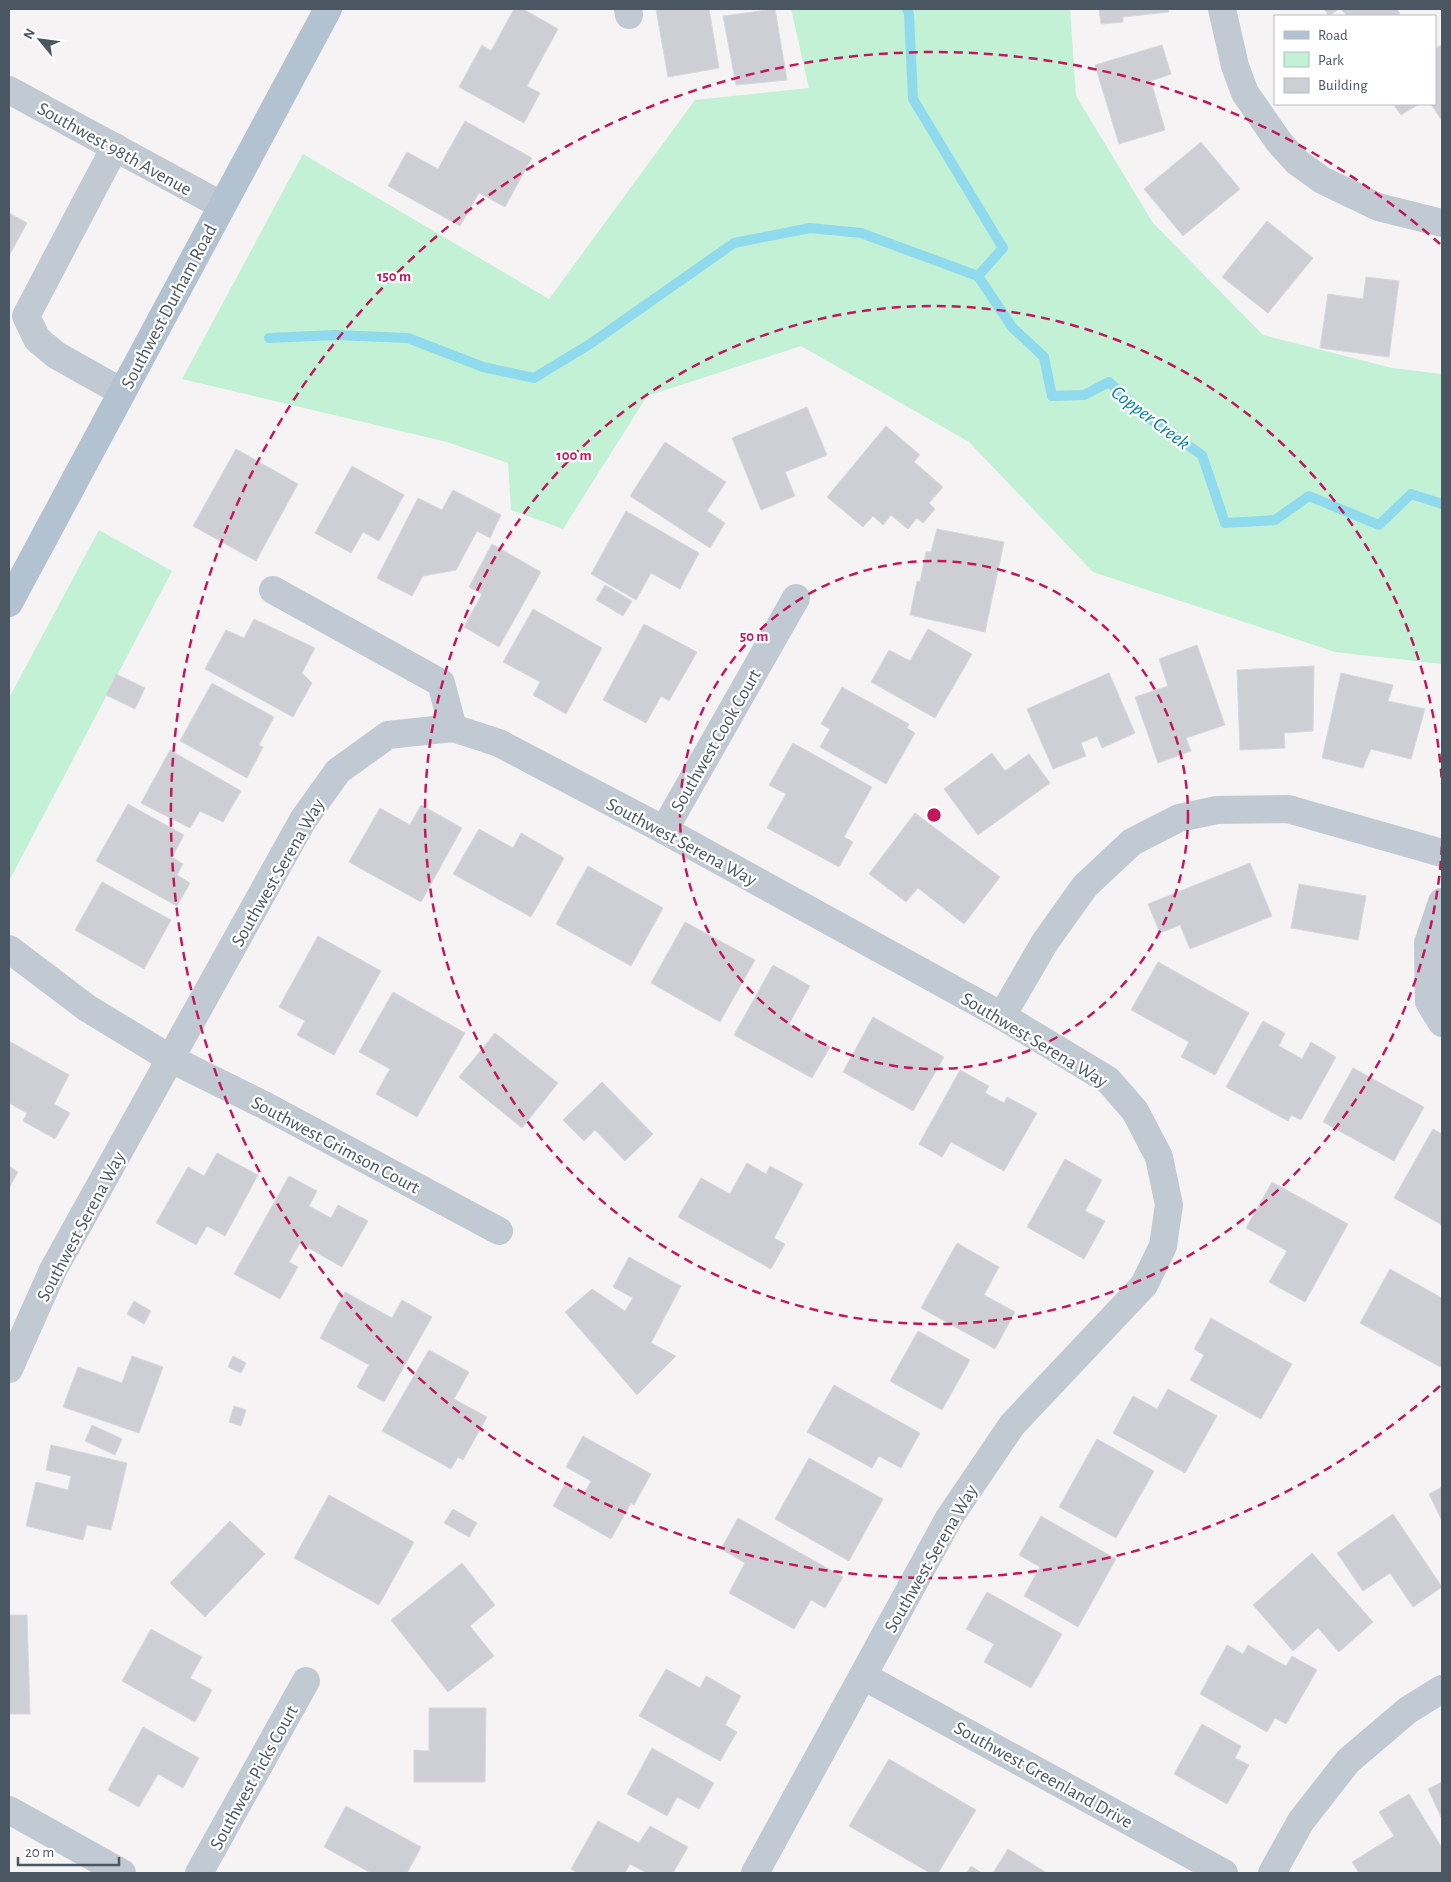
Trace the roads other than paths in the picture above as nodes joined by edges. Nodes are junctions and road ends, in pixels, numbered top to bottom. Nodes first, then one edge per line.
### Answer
1 (328, 9) edge
2 (1222, 9) edge
3 (9, 90) edge
4 (115, 147) junction
5 (221, 206) junction
6 (1442, 222) edge
7 (122, 392) junction
8 (273, 590) dead end
9 (796, 598) dead end
10 (9, 603) edge
11 (453, 728) junction
12 (664, 830) junction
13 (1442, 853) edge
14 (1442, 902) edge
15 (9, 949) edge
16 (1002, 1016) junction
17 (1442, 1023) edge
18 (171, 1059) junction
19 (499, 1231) dead end
20 (9, 1370) edge
21 (864, 1676) junction
22 (306, 1681) dead end
23 (1442, 1689) edge
24 (9, 1810) edge
25 (122, 1873) edge
26 (199, 1873) edge
27 (755, 1873) edge
28 (1224, 1873) edge
29 (1272, 1873) edge

1 - 5 main road, Southwest Durham Road
2 - 6 street
3 - 4 street, Southwest 98th Avenue
4 - 5 street, Southwest 98th Avenue
4 - 7 street
5 - 7 main road, Southwest Durham Road
7 - 10 main road, Southwest Durham Road
8 - 11 street
9 - 12 street, Southwest Cook Court
11 - 12 street, Southwest Serena Way
11 - 18 street, Southwest Serena Way
12 - 16 street, Southwest Serena Way
13 - 16 street
14 - 17 street
15 - 18 street
16 - 21 street, Southwest Serena Way
18 - 19 street, Southwest Grimson Court
18 - 20 street, Southwest Serena Way
21 - 27 street, Southwest Serena Way
21 - 28 street, Southwest Greenland Drive
22 - 26 street, Southwest Picks Court
23 - 29 street
24 - 25 street

